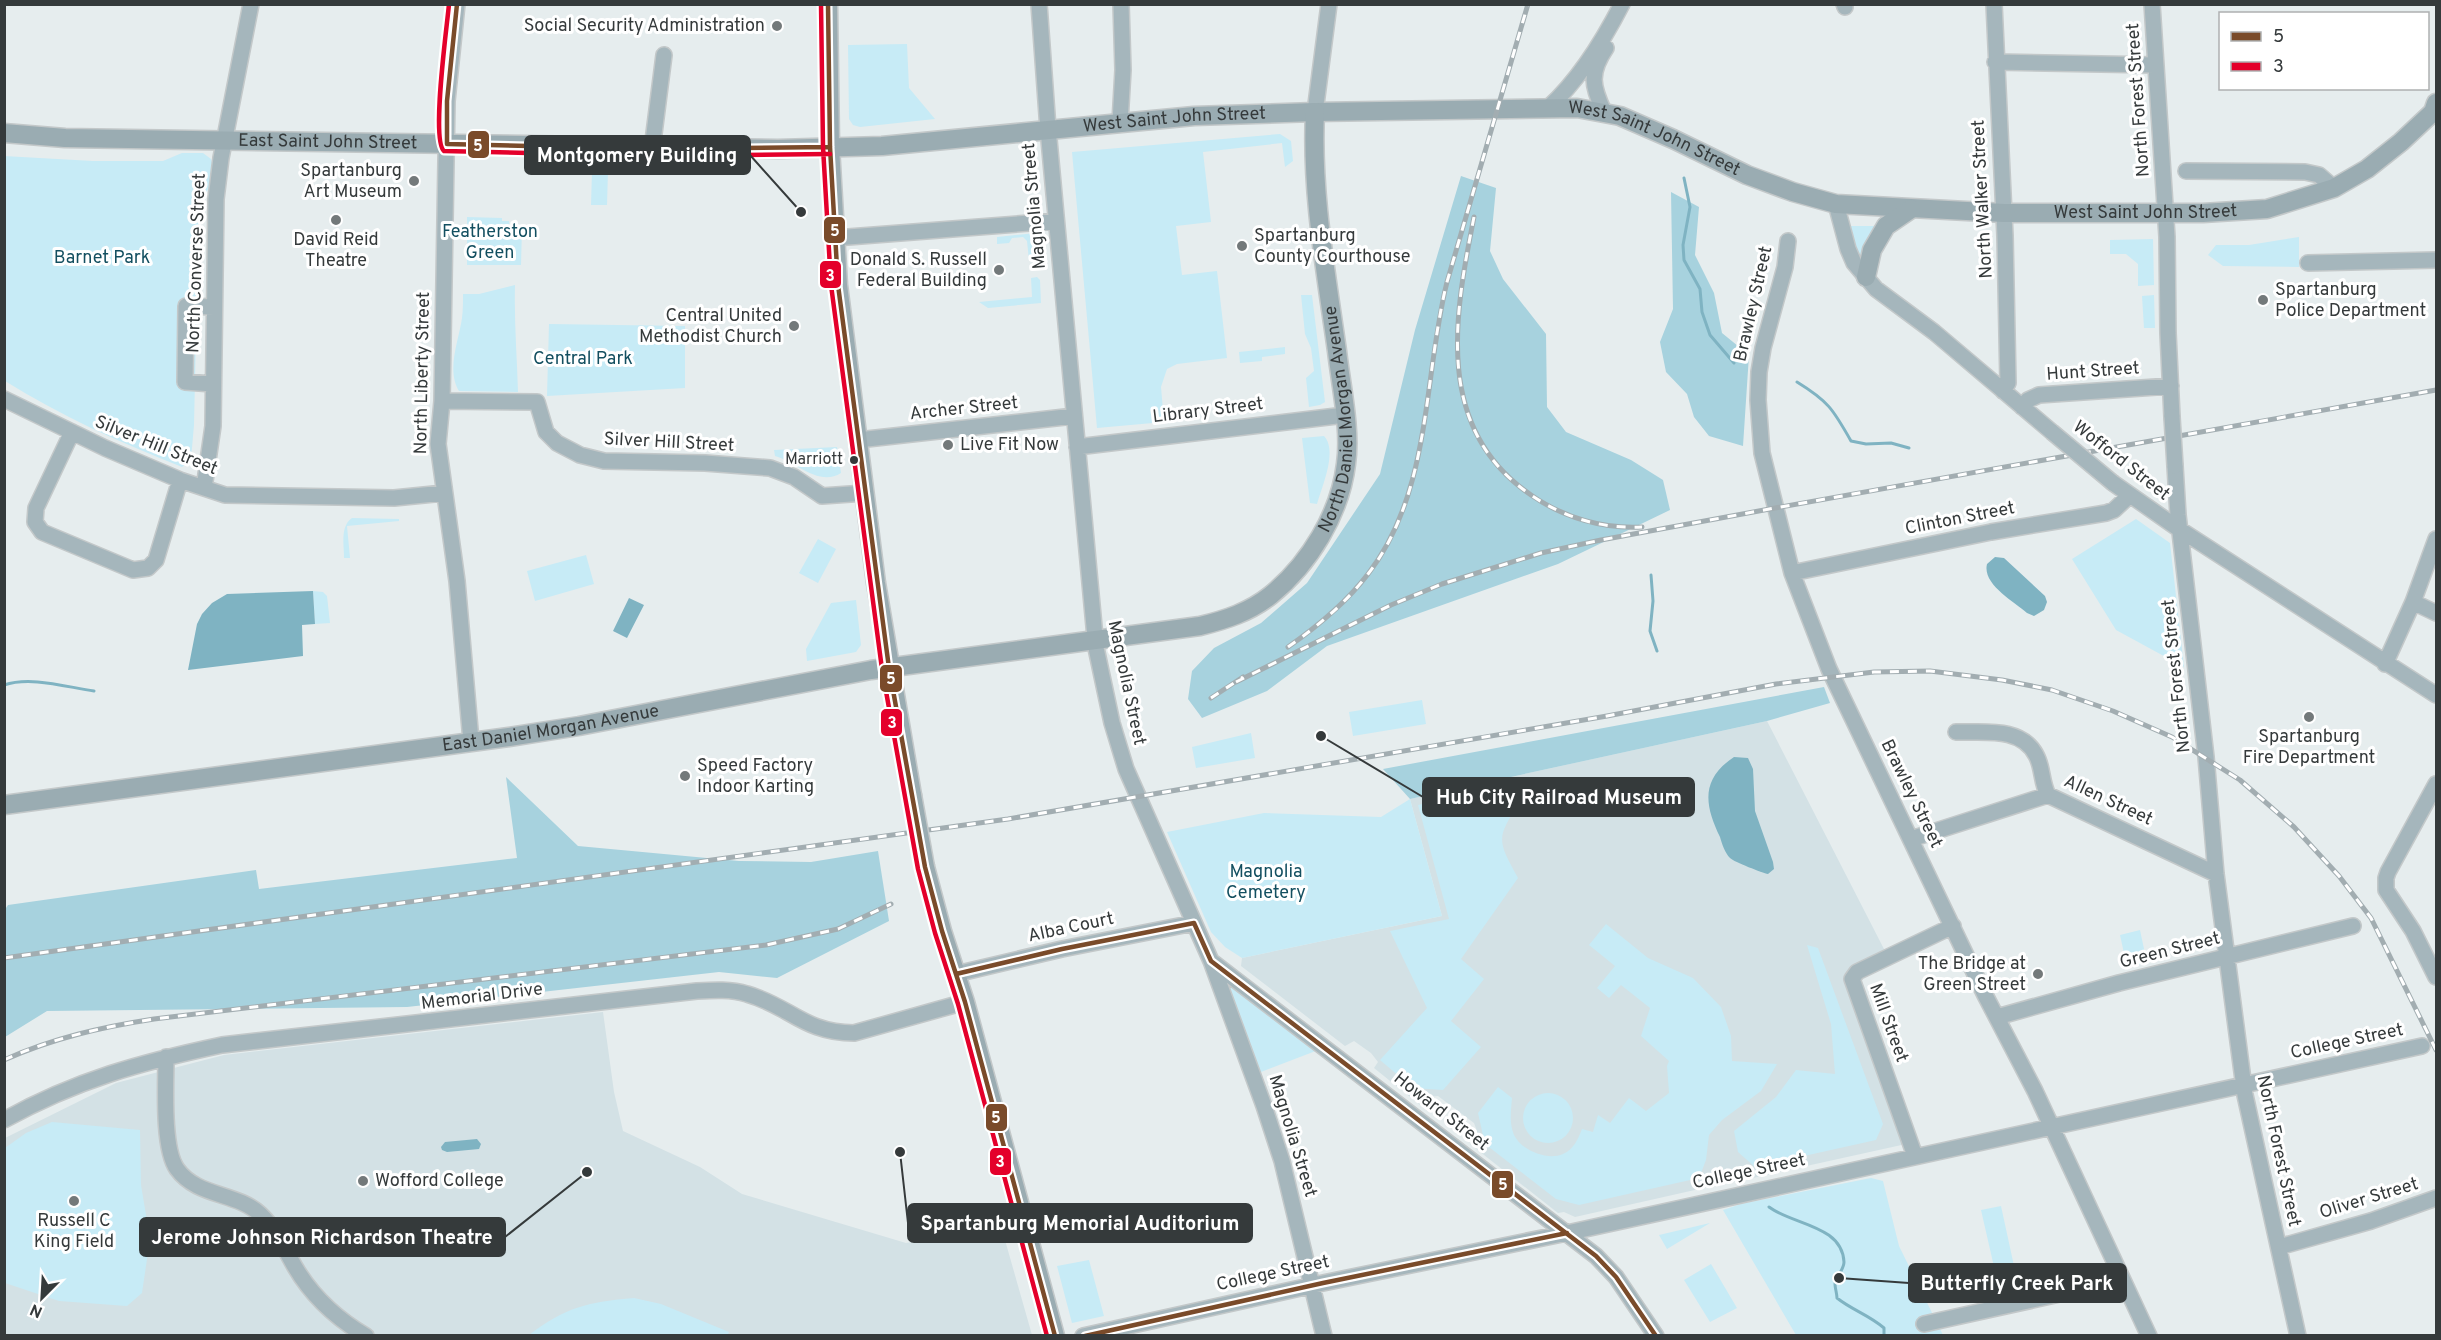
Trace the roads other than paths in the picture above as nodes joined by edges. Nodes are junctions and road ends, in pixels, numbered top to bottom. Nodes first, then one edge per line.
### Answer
1 (251, 4) edge
2 (457, 4) edge
3 (828, 4) edge
4 (1039, 4) edge
5 (1121, 4) edge
6 (1329, 4) edge
7 (1622, 4) edge
8 (1633, 4) edge
9 (1994, 4) edge
10 (2152, 4) edge
11 (664, 55) dead end
12 (1995, 62) junction
13 (2155, 65) junction
14 (1548, 108) junction
15 (2435, 110) edge
16 (1315, 112) junction
17 (1604, 112) junction
18 (1120, 122) junction
19 (1048, 129) junction
20 (4, 133) edge
21 (225, 140) junction
22 (447, 144) junction
23 (830, 147) junction
24 (652, 148) junction
25 (2186, 171) dead end
26 (2334, 188) junction
27 (1836, 204) junction
28 (1911, 209) junction
29 (2165, 212) junction
30 (2004, 213) junction
31 (1056, 220) junction
32 (835, 238) junction
33 (1788, 241) dead end
34 (2436, 260) edge
35 (2308, 263) dead end
36 (1866, 277) junction
37 (214, 307) junction
38 (213, 384) junction
39 (2171, 386) junction
40 (2003, 391) junction
41 (4, 399) edge
42 (442, 401) junction
43 (2022, 407) junction
44 (1345, 415) junction
45 (1074, 416) junction
46 (72, 432) junction
47 (858, 440) junction
48 (1077, 447) junction
49 (180, 480) junction
50 (204, 488) junction
51 (864, 488) junction
52 (444, 493) junction
53 (2130, 495) junction
54 (2179, 529) junction
55 (2436, 539) edge
56 (1792, 573) junction
57 (2413, 602) junction
58 (2436, 614) edge
59 (1095, 640) junction
60 (2385, 663) junction
61 (889, 668) junction
62 (2436, 695) edge
63 (1956, 732) dead end
64 (471, 741) junction
65 (2436, 784) edge
66 (2048, 795) junction
67 (4, 805) edge
68 (1911, 838) junction
69 (2216, 874) junction
70 (1194, 922) junction
71 (1953, 926) junction
72 (2353, 926) dead end
73 (2227, 957) junction
74 (1211, 961) junction
75 (956, 974) junction
76 (2436, 977) edge
77 (965, 1002) junction
78 (1997, 1017) junction
79 (2422, 1046) dead end
80 (166, 1057) junction
81 (2243, 1084) junction
82 (4, 1120) edge
83 (2051, 1126) junction
84 (1915, 1156) junction
85 (2436, 1198) edge
86 (1567, 1233) junction
87 (2279, 1246) junction
88 (2123, 1280) junction
89 (1312, 1285) junction
90 (1924, 1324) dead end
91 (366, 1335) edge
92 (1055, 1335) edge
93 (1083, 1335) edge
94 (1324, 1335) edge
95 (1656, 1335) edge
96 (2149, 1335) edge
97 (2298, 1335) edge

1 - 21 street, North Converse Street
2 - 22 street, North Liberty Street
3 - 23 main road
4 - 19 street, Magnolia Street
5 - 18 street
6 - 16 street, North Daniel Morgan Avenue
7 - 14 street
8 - 17 street
9 - 12 street, North Walker Street
10 - 13 street, North Forest Street
11 - 24 street
12 - 13 street
12 - 30 street, North Walker Street
13 - 29 street, North Forest Street
14 - 16 main road, West Saint John Street
14 - 17 main road, West Saint John Street
15 - 26 main road, West Saint John Street
16 - 18 main road, West Saint John Street
16 - 44 main road, North Daniel Morgan Avenue
17 - 27 main road, West Saint John Street
18 - 19 main road, West Saint John Street
19 - 23 main road, West Saint John Street
19 - 31 street, Magnolia Street
20 - 21 main road, East Saint John Street
21 - 22 main road, East Saint John Street
21 - 37 street, North Converse Street
22 - 24 main road, East Saint John Street
22 - 42 street, North Liberty Street
23 - 24 main road, East Saint John Street
23 - 32 main road
25 - 26 street
26 - 29 main road, West Saint John Street
27 - 28 main road, West Saint John Street
27 - 36 street, Wofford Street
28 - 30 main road, West Saint John Street
28 - 36 main road
29 - 30 main road, West Saint John Street
29 - 39 street, North Forest Street
30 - 40 street, North Walker Street
31 - 32 street
31 - 45 street, Magnolia Street
32 - 47 main road
33 - 56 street, Brawley Street
34 - 35 street
36 - 40 street, Wofford Street
37 - 38 street, North Converse Street
37 - 38 street
38 - 50 street, North Converse Street
39 - 43 street, Hunt Street
39 - 54 street, North Forest Street, bridge
40 - 43 street, Wofford Street
41 - 46 street, Silver Hill Street
42 - 51 street, Silver Hill Street
42 - 52 street, North Liberty Street
43 - 53 street, Wofford Street, bridge
44 - 48 street, Library Street
44 - 59 main road, North Daniel Morgan Avenue
45 - 47 street, Archer Street
45 - 48 street, Magnolia Street
46 - 49 street, Silver Hill Street
46 - 49 street
47 - 51 main road
48 - 59 street, Magnolia Street
49 - 50 street, Silver Hill Street
50 - 52 street, Silver Hill Street
51 - 61 main road
52 - 64 street, North Liberty Street
53 - 54 street, Wofford Street
53 - 56 street, Clinton Street
54 - 60 street, Wofford Street
54 - 69 street, North Forest Street
55 - 57 street
56 - 68 street, Brawley Street
57 - 58 street
57 - 60 street
59 - 61 main road, East Daniel Morgan Avenue
59 - 70 street, Magnolia Street
60 - 62 street, Wofford Street
61 - 64 main road, East Daniel Morgan Avenue
61 - 75 main road, bridge
63 - 66 street
64 - 67 main road, East Daniel Morgan Avenue
65 - 76 street
66 - 68 street, Allen Street
66 - 69 street, Allen Street
68 - 71 street, Brawley Street
69 - 73 street, North Forest Street
70 - 74 street, Magnolia Street
70 - 75 street, Alba Court
71 - 78 street, Brawley Street
71 - 84 street, Mill Street
72 - 73 street, Green Street
73 - 78 street, Green Street
73 - 81 street, North Forest Street
74 - 86 street, Howard Street
74 - 89 street, Magnolia Street
75 - 77 main road
77 - 80 street, Memorial Drive
77 - 92 main road
78 - 83 street, Brawley Street
79 - 81 street, College Street
80 - 82 street, Memorial Drive
80 - 91 street
81 - 83 street, College Street
81 - 87 street, North Forest Street
83 - 84 street, College Street
83 - 88 street, Brawley Street
84 - 86 street, College Street
85 - 87 street, Oliver Street
86 - 89 street, College Street
86 - 95 street, Howard Street
87 - 97 street, North Forest Street
88 - 90 street
88 - 96 street, Brawley Street
89 - 93 street, College Street
89 - 94 street, Magnolia Street

